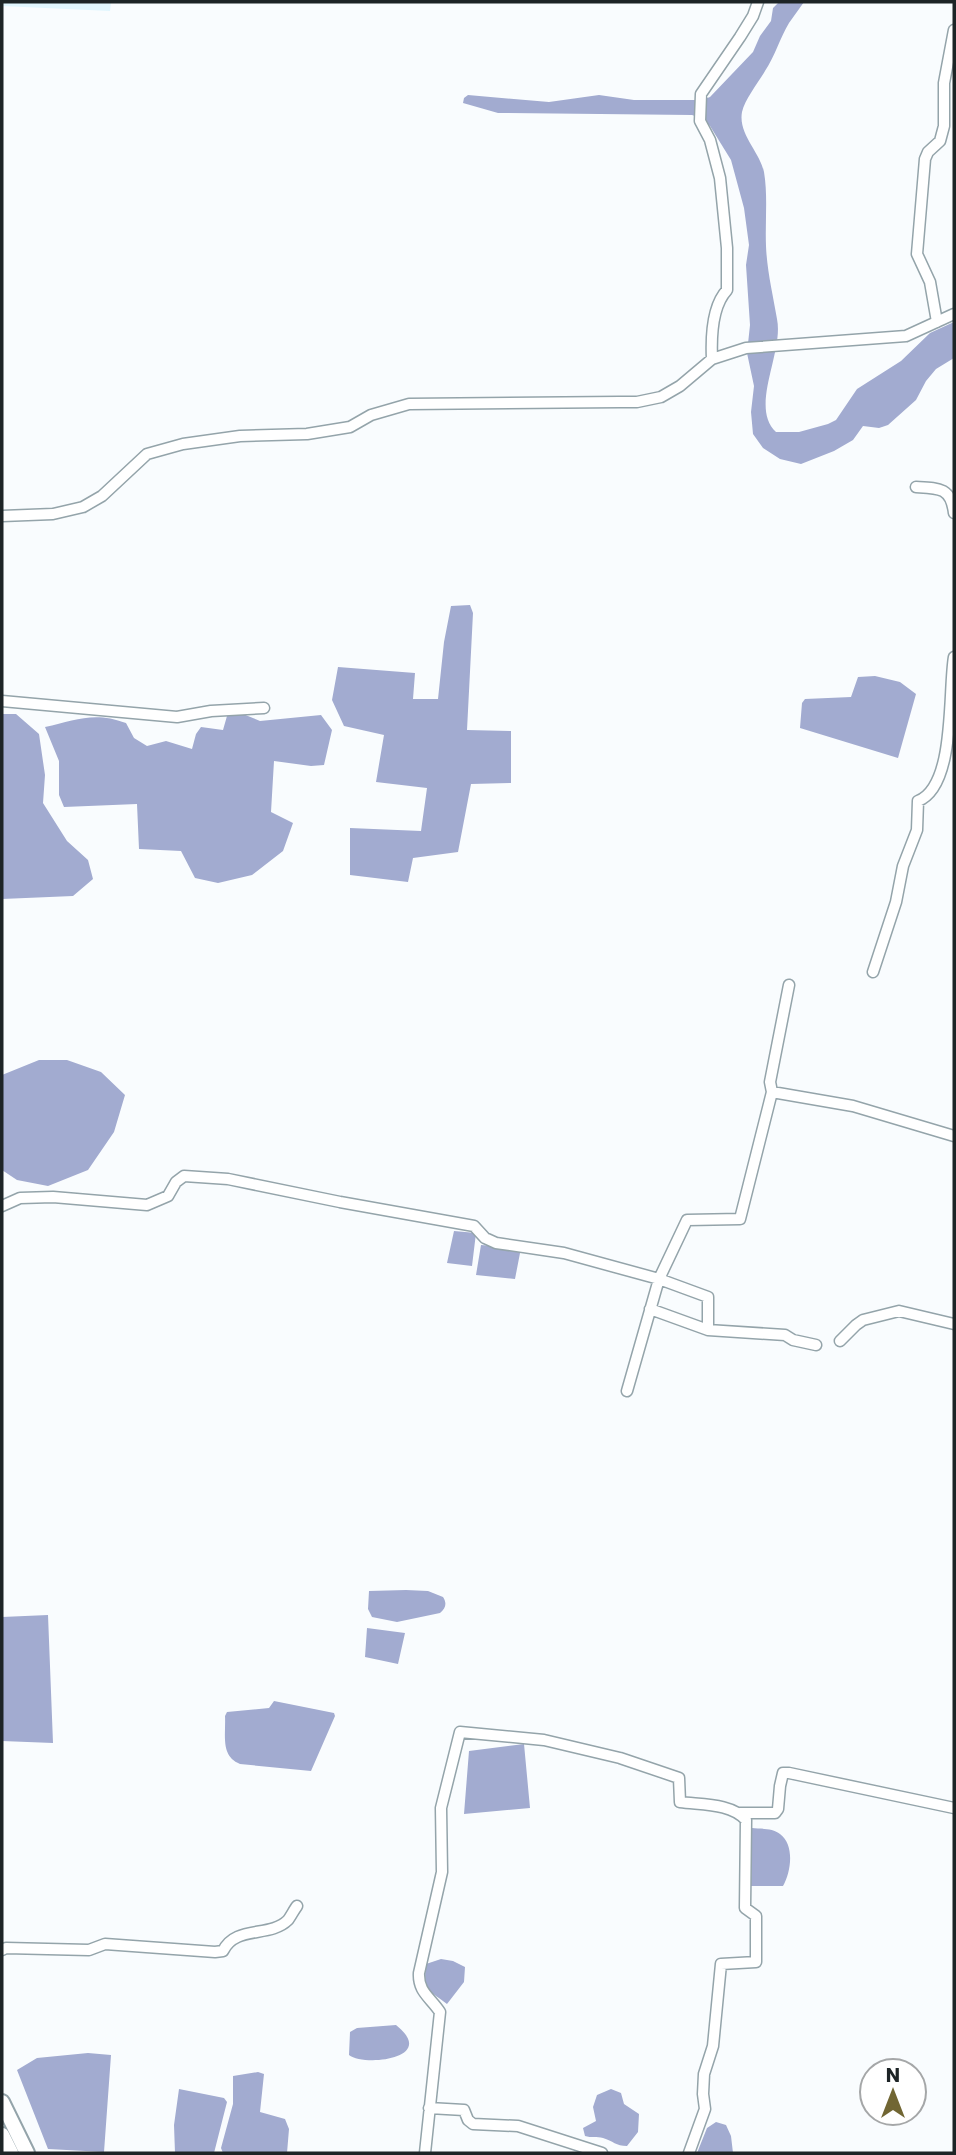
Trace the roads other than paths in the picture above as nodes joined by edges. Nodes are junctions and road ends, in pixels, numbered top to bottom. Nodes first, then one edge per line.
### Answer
1 (758, 2) edge
2 (954, 30) edge
3 (954, 314) edge
4 (937, 323) junction
5 (712, 359) junction
6 (916, 487) dead end
7 (954, 513) edge
8 (2, 516) edge
9 (954, 657) edge
10 (2, 701) edge
11 (264, 708) dead end
12 (873, 972) dead end
13 (789, 985) dead end
14 (772, 1092) junction
15 (954, 1136) edge
16 (2, 1206) edge
17 (659, 1279) junction
18 (650, 1308) junction
19 (954, 1324) edge
20 (708, 1330) junction
21 (840, 1341) dead end
22 (816, 1345) dead end
23 (627, 1391) dead end
24 (954, 1808) edge
25 (740, 1813) junction
26 (297, 1906) dead end
27 (2, 1950) edge
28 (2, 2102) edge
29 (429, 2108) junction
30 (2, 2134) edge
31 (11, 2153) edge
32 (27, 2153) edge
33 (425, 2153) edge
34 (602, 2153) edge
35 (689, 2153) edge

1 - 5 street
2 - 4 street
3 - 4 street
4 - 5 street
5 - 8 street
6 - 7 street
9 - 12 street
10 - 11 street
13 - 14 street
14 - 15 street
14 - 17 street
16 - 17 street
17 - 18 street
17 - 20 street
18 - 20 street
18 - 23 street
19 - 21 street
20 - 22 street
24 - 25 street
25 - 29 street
25 - 35 street
26 - 27 street
28 - 32 highway
29 - 33 street
29 - 34 street
30 - 31 highway

